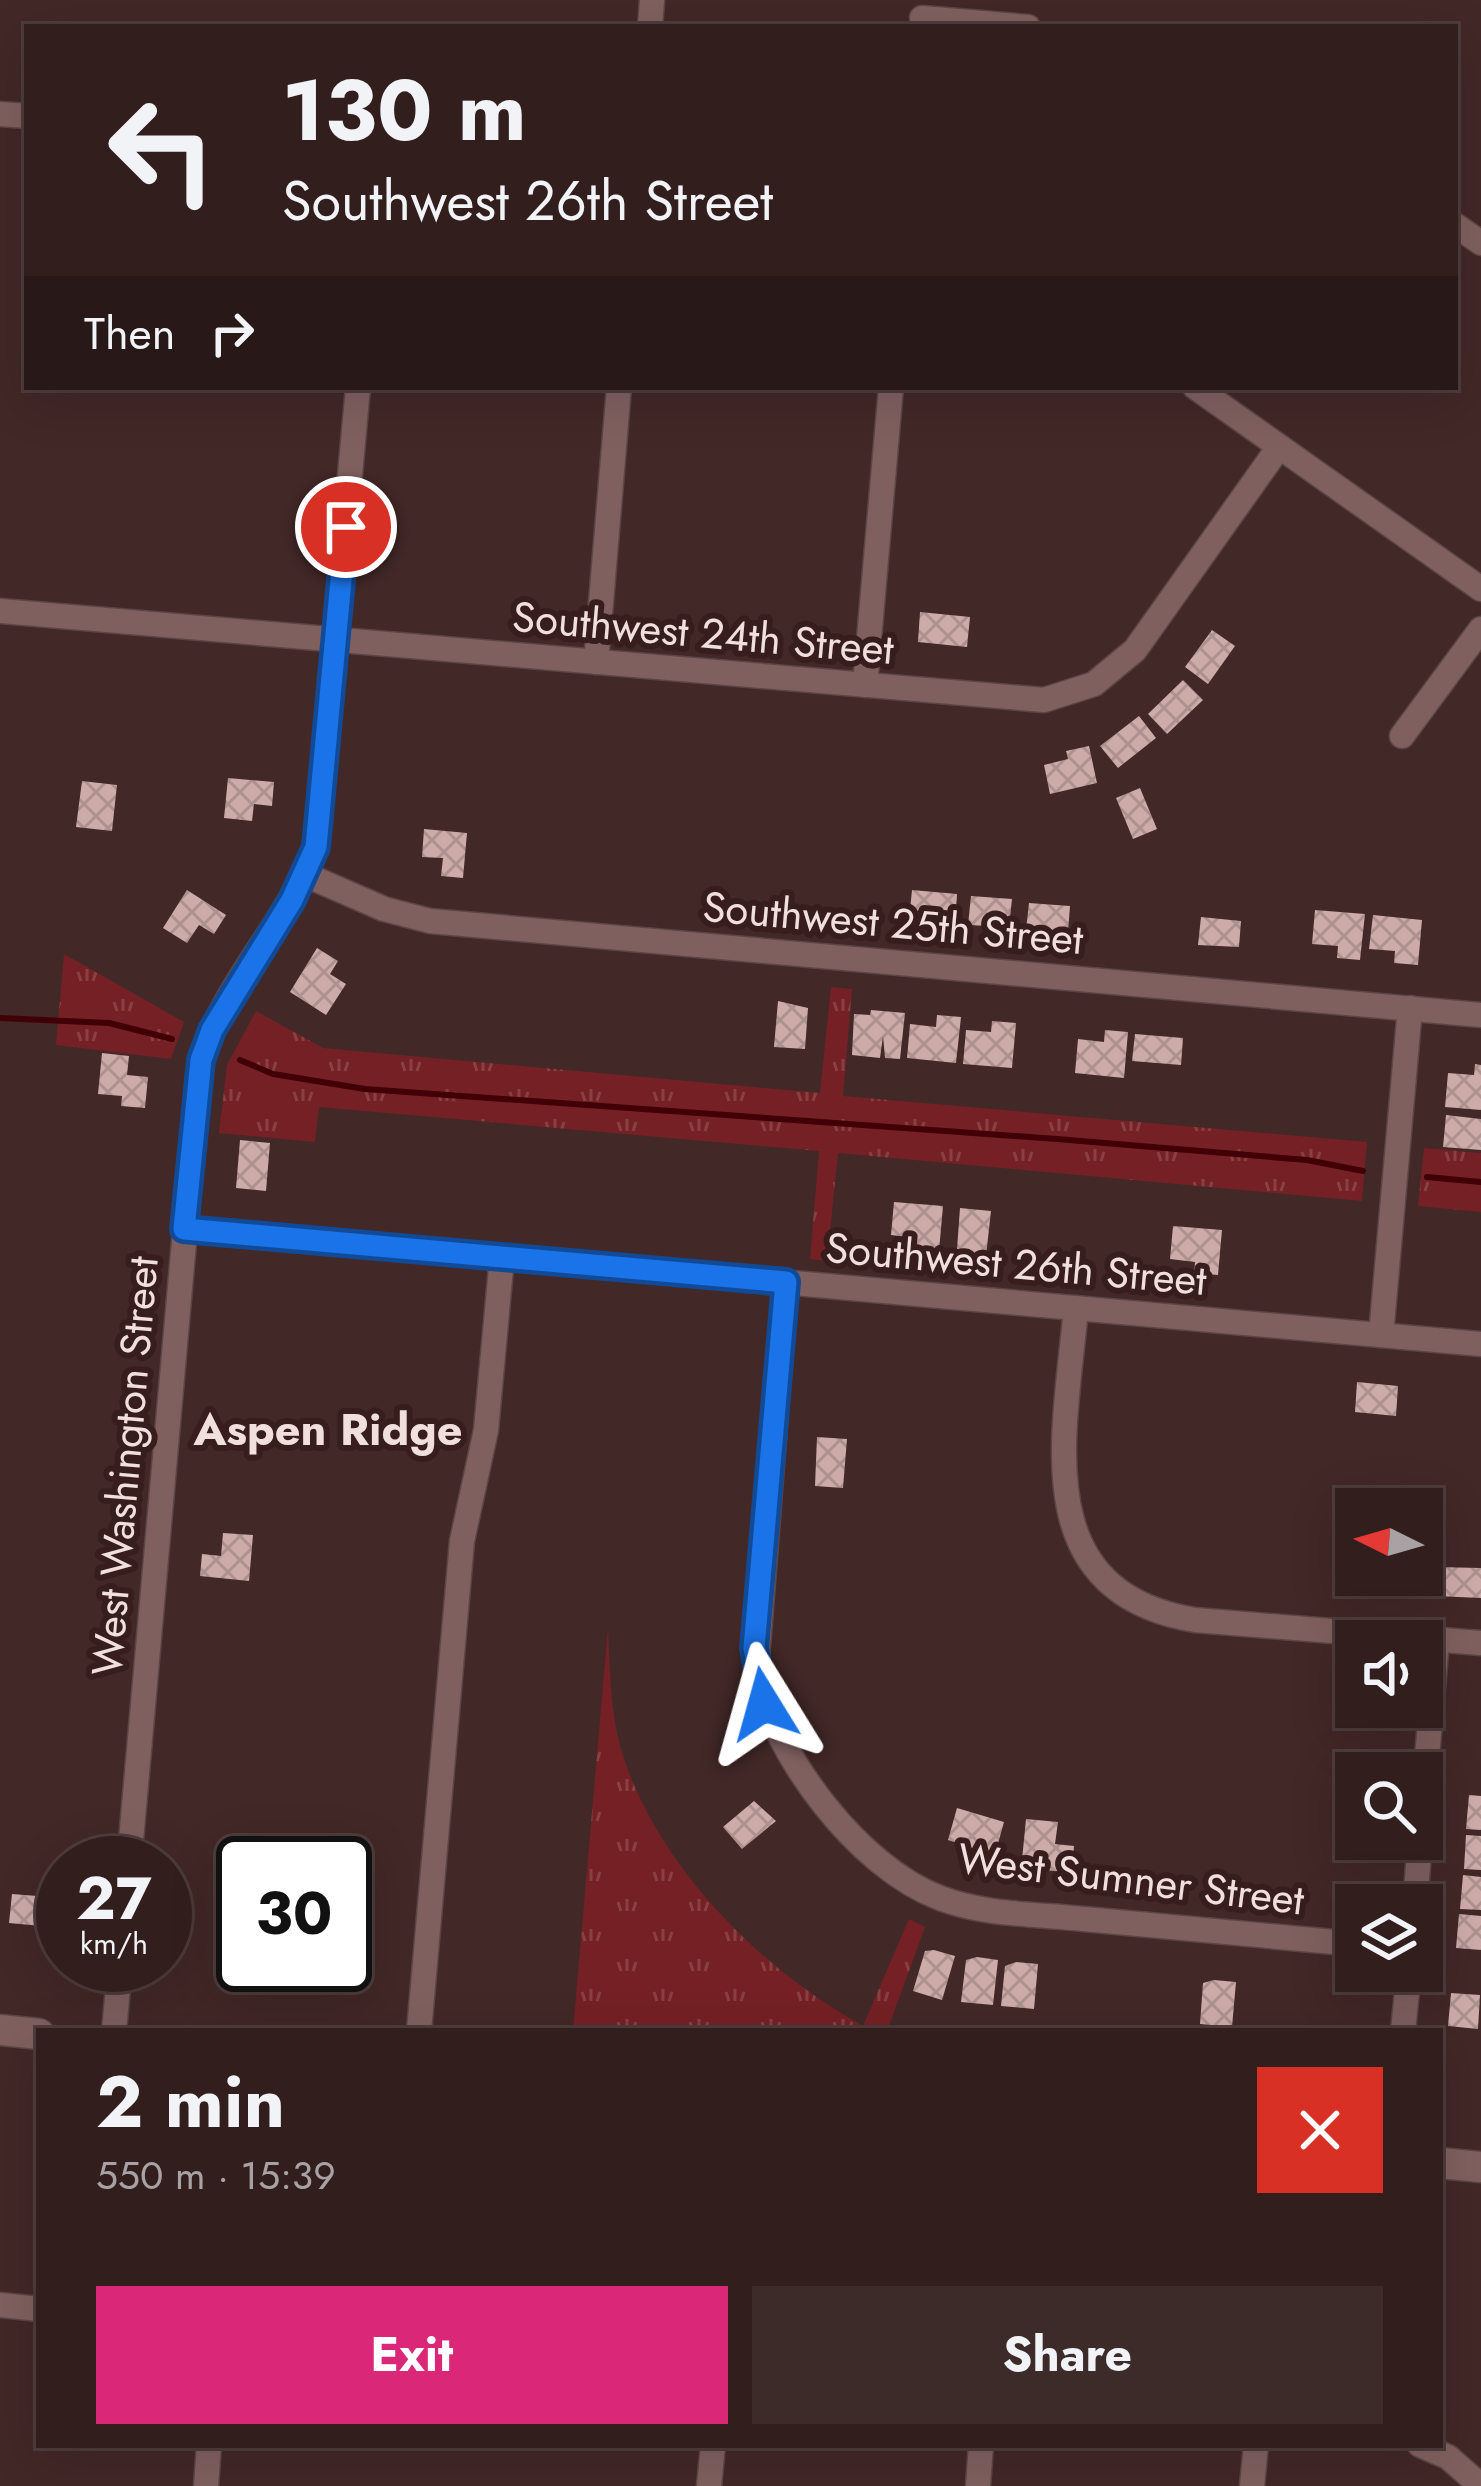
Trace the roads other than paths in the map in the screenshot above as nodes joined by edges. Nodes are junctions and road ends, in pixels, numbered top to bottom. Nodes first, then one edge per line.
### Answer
1 (922, 15) edge
2 (1002, 24) edge
3 (358, 390) edge
4 (620, 390) edge
5 (891, 390) edge
6 (1199, 390) edge
7 (1280, 447) junction
8 (1481, 589) edge
9 (0, 611) edge
10 (1481, 629) edge
11 (336, 641) junction
12 (596, 662) junction
13 (865, 685) junction
14 (1402, 736) dead end
15 (306, 875) junction
16 (1410, 1009) junction
17 (1481, 1015) edge
18 (184, 1229) junction
19 (502, 1257) junction
20 (786, 1282) junction
21 (1076, 1308) junction
22 (1381, 1335) junction
23 (1481, 1344) edge
24 (1335, 1631) edge
25 (1443, 1640) edge
26 (1481, 1643) edge
27 (131, 1836) edge
28 (1335, 1942) edge
29 (118, 1992) edge
30 (1407, 1992) edge
31 (114, 2028) edge
32 (419, 2028) edge
33 (1403, 2028) edge
34 (0, 2030) edge
35 (36, 2034) edge
36 (1443, 2163) edge
37 (1481, 2167) edge
38 (0, 2305) edge
39 (36, 2309) edge
40 (209, 2448) edge
41 (713, 2448) edge
42 (981, 2448) edge
43 (1256, 2448) edge
44 (1427, 2448) edge
45 (206, 2486) edge
46 (709, 2486) edge
47 (977, 2486) edge
48 (1252, 2486) edge
49 (1481, 2486) edge

1 - 2 street
3 - 11 street, West Washington Street
4 - 12 street
5 - 13 street
6 - 7 street
7 - 8 street
7 - 13 street, Southwest 24th Street
9 - 11 street, Southwest 24th Street
10 - 14 street
11 - 12 street, Southwest 24th Street
11 - 15 street, West Washington Street
12 - 13 street, Southwest 24th Street
15 - 16 street, Southwest 25th Street
15 - 18 street, West Washington Street
16 - 17 street, Southwest 25th Street
16 - 22 street
18 - 19 street, Southwest 26th Street
18 - 27 street, West Washington Street
19 - 20 street, Southwest 26th Street
19 - 32 street
20 - 21 street, Southwest 26th Street
20 - 28 street, West Sumner Street
21 - 22 street, Southwest 26th Street
21 - 24 street
22 - 23 street, Southwest 26th Street
25 - 26 street
29 - 31 street
30 - 33 street
34 - 35 street
36 - 37 street
38 - 39 street
40 - 45 street
41 - 46 street
42 - 47 street
43 - 48 street
44 - 49 street

